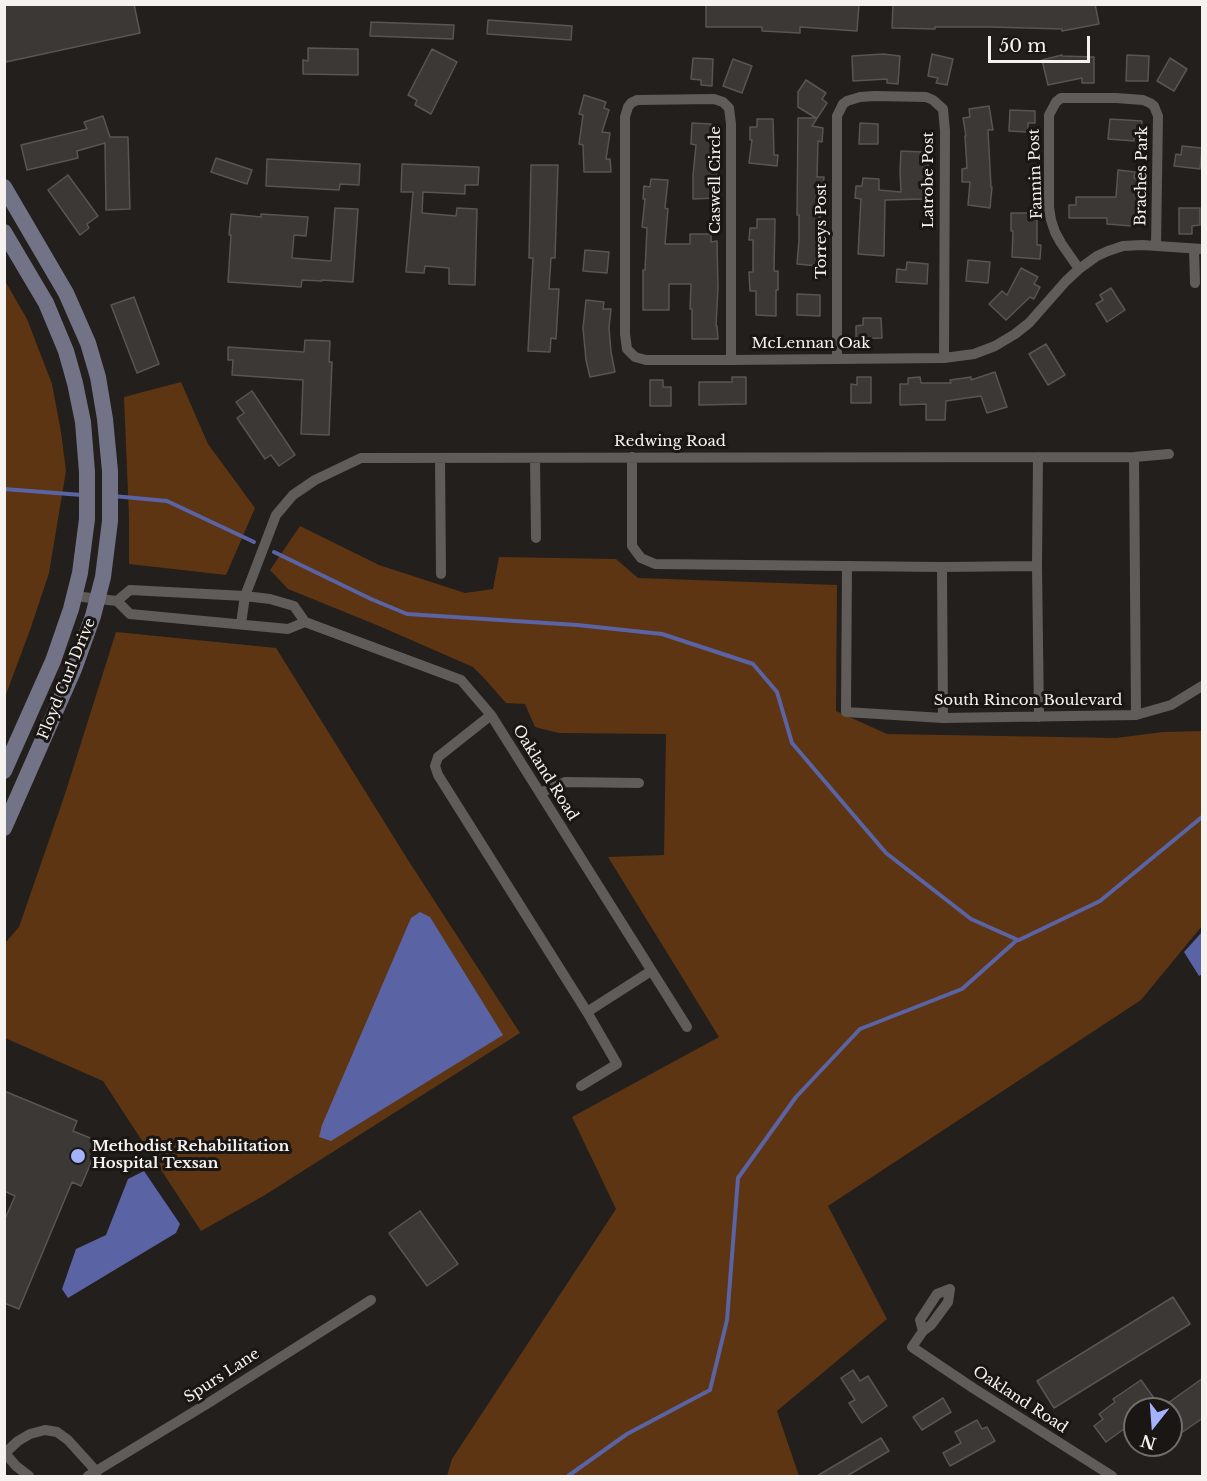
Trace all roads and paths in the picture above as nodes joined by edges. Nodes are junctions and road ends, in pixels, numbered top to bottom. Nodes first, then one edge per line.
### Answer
1 (843, 104) joint
2 (628, 107) joint
3 (1053, 108) joint
4 (4, 187) edge
5 (4, 232) edge
6 (1156, 246) junction
7 (1198, 249) edge
8 (1079, 269) junction
9 (1195, 283) dead end
10 (944, 358) junction
11 (837, 359) junction
12 (731, 360) junction
13 (1169, 454) dead end
14 (632, 457) junction
15 (1038, 457) junction
16 (1134, 457) junction
17 (440, 458) junction
18 (535, 458) junction
19 (536, 538) dead end
20 (847, 566) junction
21 (1038, 566) junction
22 (942, 567) junction
23 (441, 574) dead end
24 (74, 596) junction
25 (245, 596) junction
26 (97, 599) junction
27 (117, 601) junction
28 (305, 622) junction
29 (241, 624) junction
30 (1203, 686) edge
31 (491, 715) junction
32 (1136, 715) junction
33 (1039, 717) junction
34 (943, 718) junction
35 (4, 771) edge
36 (639, 783) dead end
37 (540, 793) junction
38 (4, 828) edge
39 (651, 972) junction
40 (587, 1012) junction
41 (687, 1028) dead end
42 (581, 1086) dead end
43 (371, 1300) dead end
44 (922, 1331) dead end
45 (5, 1452) edge
46 (93, 1474) edge
47 (29, 1476) edge
48 (1112, 1476) edge

1 - 10 street, Latrobe Post
1 - 11 street, Torreys Post
2 - 12 street, McLennan Oak
2 - 12 street, Caswell Circle
3 - 6 street, Braches Park
3 - 8 street, Fannin Post
4 - 26 street, Floyd Curl Drive
5 - 24 street, Floyd Curl Drive
6 - 7 street, McLennan Oak
6 - 8 street, McLennan Oak
7 - 9 street
8 - 10 street, McLennan Oak
10 - 11 street, McLennan Oak
11 - 12 street, McLennan Oak
13 - 16 street, Redwing Road
14 - 15 street, Redwing Road
14 - 18 street, Redwing Road
14 - 20 street
15 - 16 street, Redwing Road
15 - 21 street
16 - 32 street
17 - 18 street, Redwing Road
17 - 23 street
17 - 25 street, Redwing Road
18 - 19 street
20 - 22 street
20 - 34 street, South Rincon Boulevard
21 - 22 street
21 - 33 street
22 - 34 street
24 - 26 street
24 - 35 street, Floyd Curl Drive
25 - 27 street, Oakland Road
25 - 28 street, Oakland Road
25 - 29 street, Redwing Road
26 - 27 street
26 - 38 street, Floyd Curl Drive
27 - 29 street
28 - 29 street
28 - 31 street, Oakland Road
30 - 32 street, South Rincon Boulevard
31 - 37 street, Oakland Road
31 - 40 street
32 - 33 street, South Rincon Boulevard
33 - 34 street, South Rincon Boulevard
36 - 37 street
37 - 39 street, Oakland Road
39 - 40 street
39 - 41 street, Oakland Road
40 - 42 street
43 - 46 street, Spurs Lane
44 - 48 street, Oakland Road
45 - 46 street
45 - 47 street

